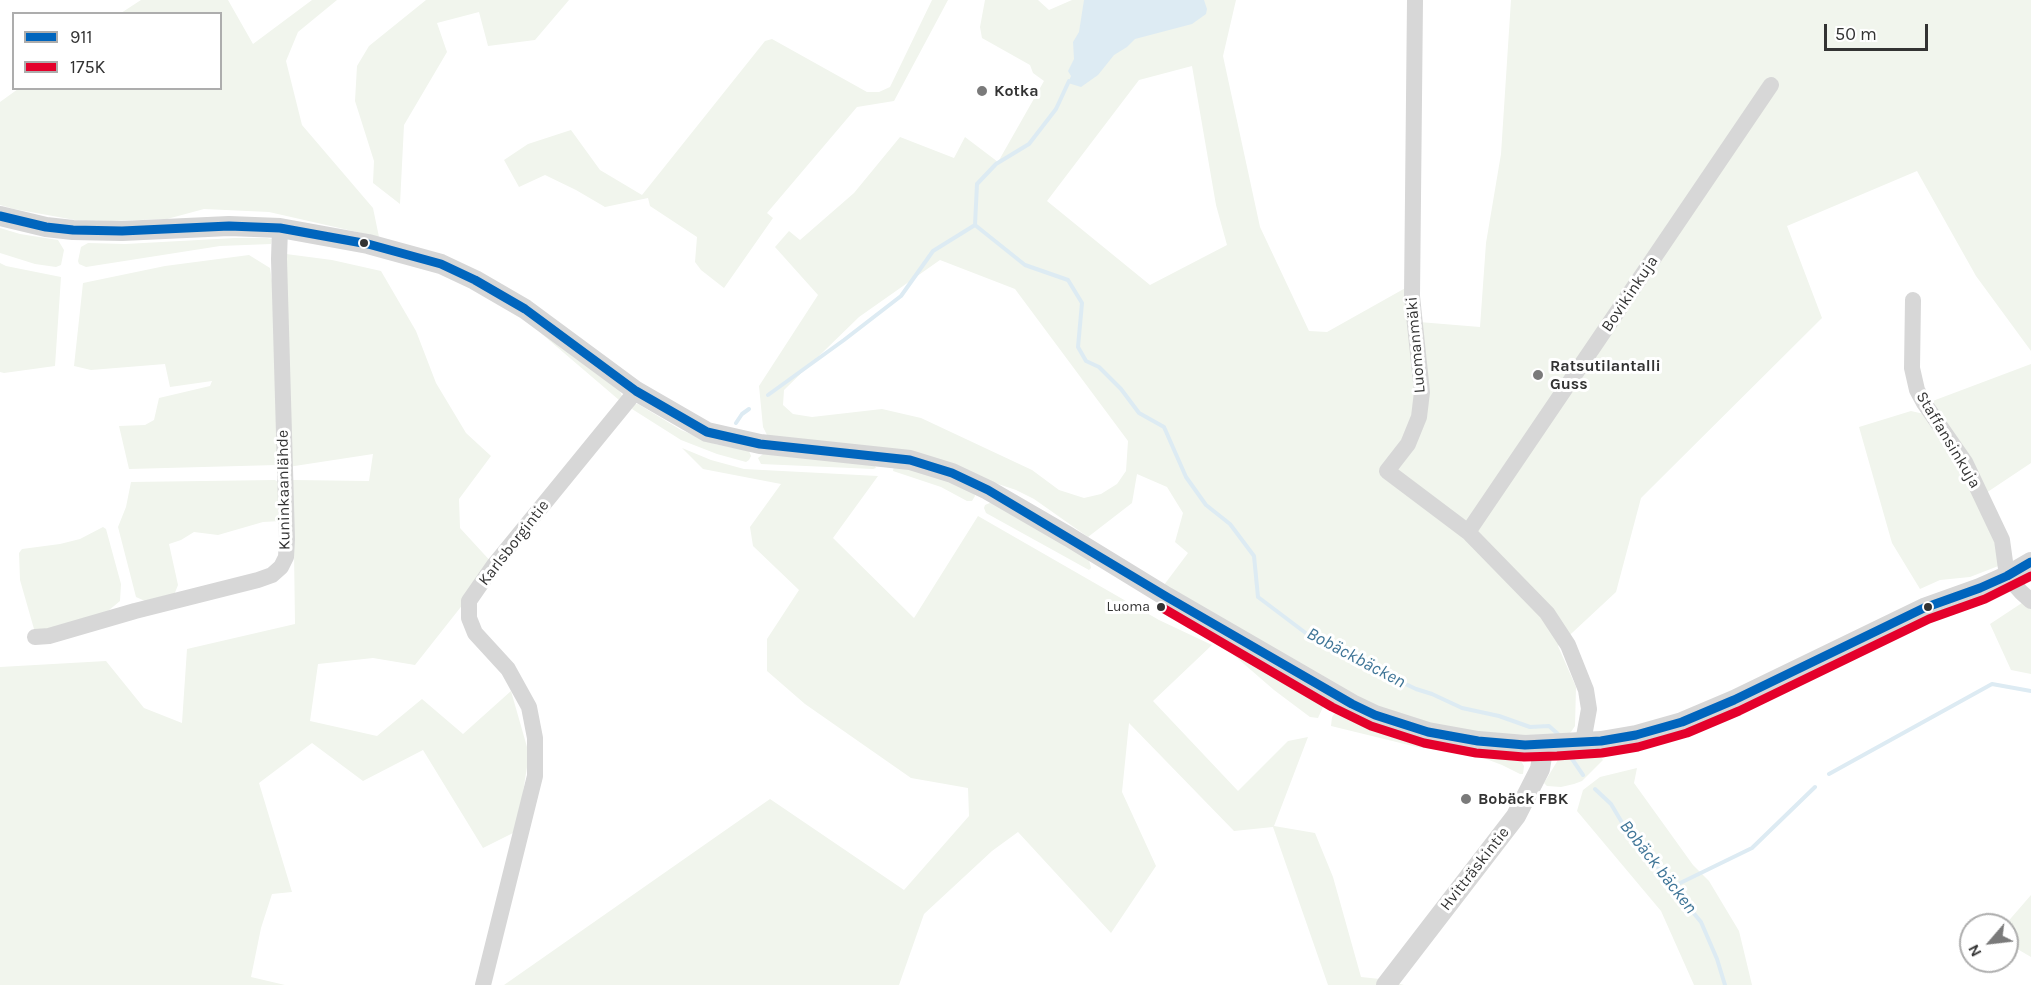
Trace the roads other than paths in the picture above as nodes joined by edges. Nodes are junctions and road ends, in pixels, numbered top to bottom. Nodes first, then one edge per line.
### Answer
1 (1415, 0) edge
2 (1771, 85) dead end
3 (0, 216) edge
4 (280, 228) junction
5 (1913, 300) dead end
6 (636, 391) junction
7 (1468, 532) junction
8 (2031, 562) edge
9 (2007, 576) junction
10 (2031, 601) edge
11 (35, 637) dead end
12 (1583, 742) junction
13 (1544, 744) junction
14 (483, 985) edge
15 (1386, 985) edge

1 - 7 street, Luomanmäki
2 - 7 street, Bovikinkuja
3 - 4 street
4 - 6 street
4 - 11 street, Kuninkaanlähde
5 - 9 street, Staffansinkuja
6 - 13 street
6 - 14 street, Karlsborgintie
7 - 12 street, Luomanmäki
8 - 9 street
9 - 10 street
9 - 12 street
12 - 13 street
13 - 15 street, Hvitträskintie

